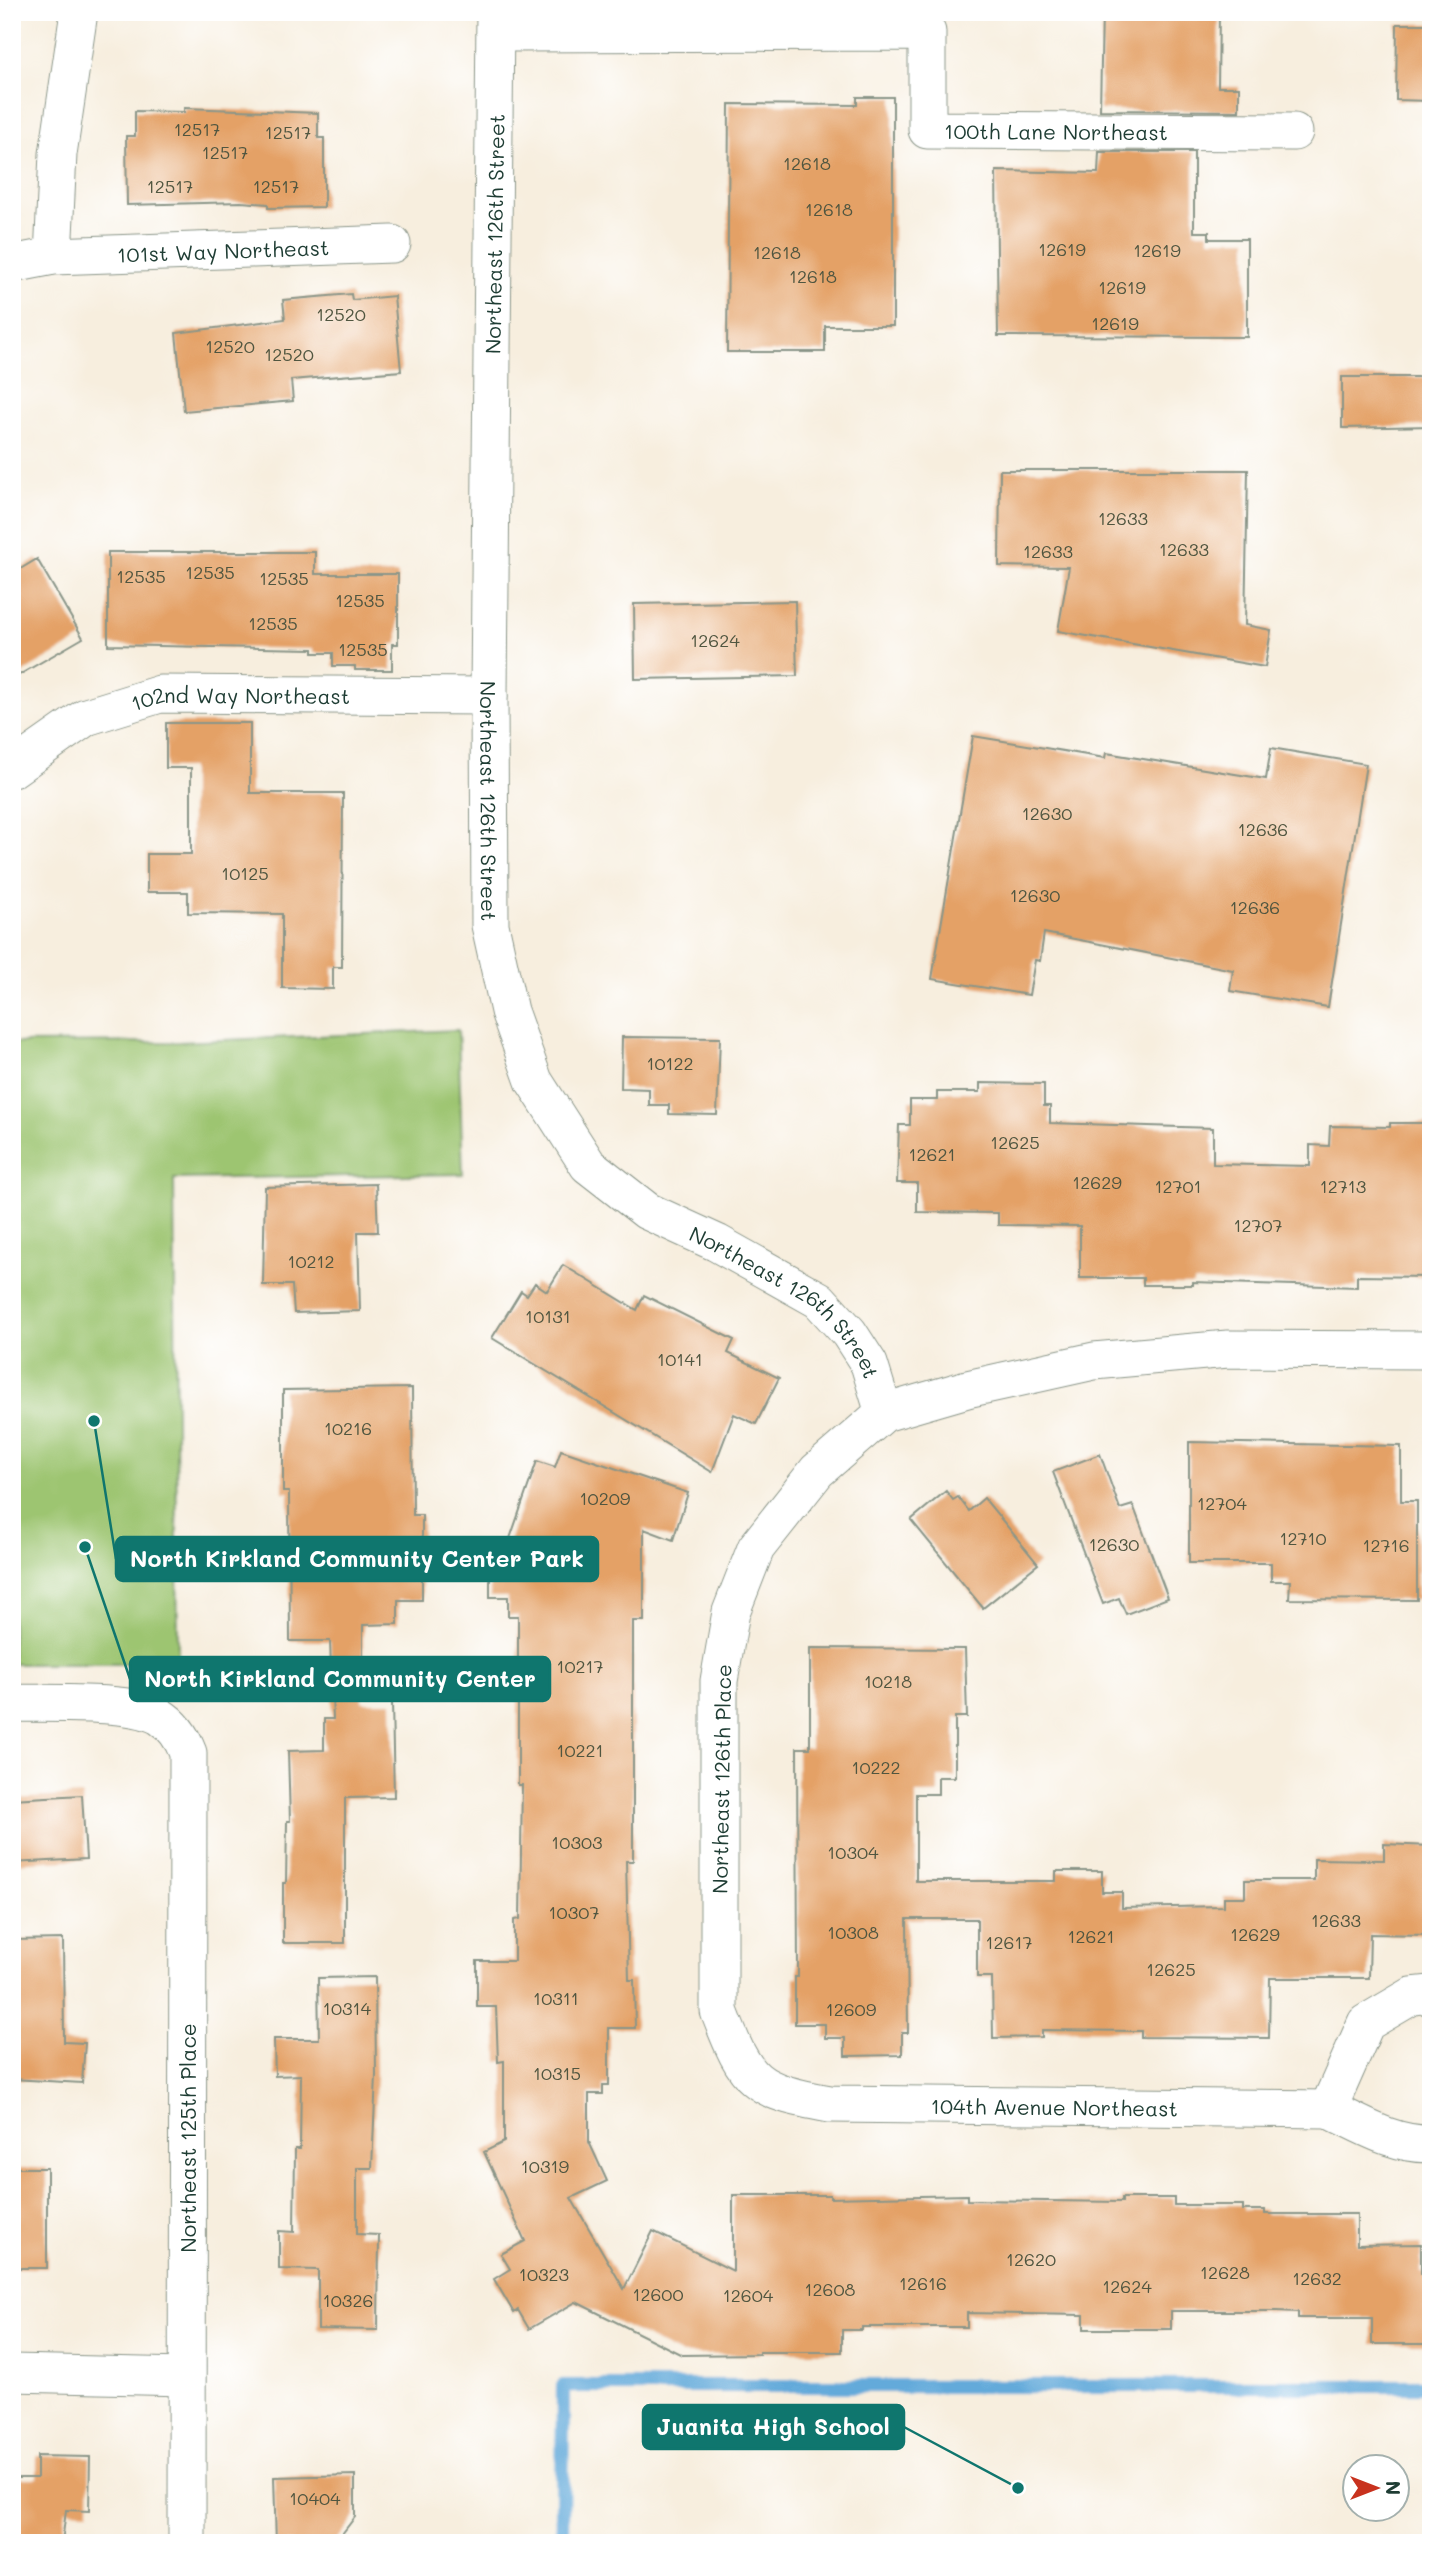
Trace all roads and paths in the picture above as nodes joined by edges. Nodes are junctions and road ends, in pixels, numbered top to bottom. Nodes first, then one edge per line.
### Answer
1 (79, 12) edge
2 (495, 23) edge
3 (1294, 132) dead end
4 (392, 244) dead end
5 (53, 256) junction
6 (12, 264) edge
7 (489, 696) junction
8 (12, 769) edge
9 (1431, 1350) edge
10 (884, 1413) junction
11 (12, 1703) edge
12 (1431, 1994) edge
13 (779, 2095) joint
14 (1328, 2109) junction
15 (1431, 2144) edge
16 (12, 2373) edge
17 (186, 2377) junction
18 (187, 2543) edge

1 - 5 street
2 - 3 street, 100th Lane Northeast
2 - 7 street, Northeast 126th Street
4 - 5 street, 101st Way Northeast
5 - 6 street, 101st Way Northeast
7 - 8 street, 102nd Way Northeast
7 - 10 street, Northeast 126th Street
9 - 10 street
10 - 13 street, Northeast 126th Place
11 - 17 street, Northeast 125th Place
12 - 14 street
13 - 14 street, 104th Avenue Northeast
14 - 15 street, 104th Avenue Northeast
16 - 17 street
17 - 18 street, Northeast 125th Place

